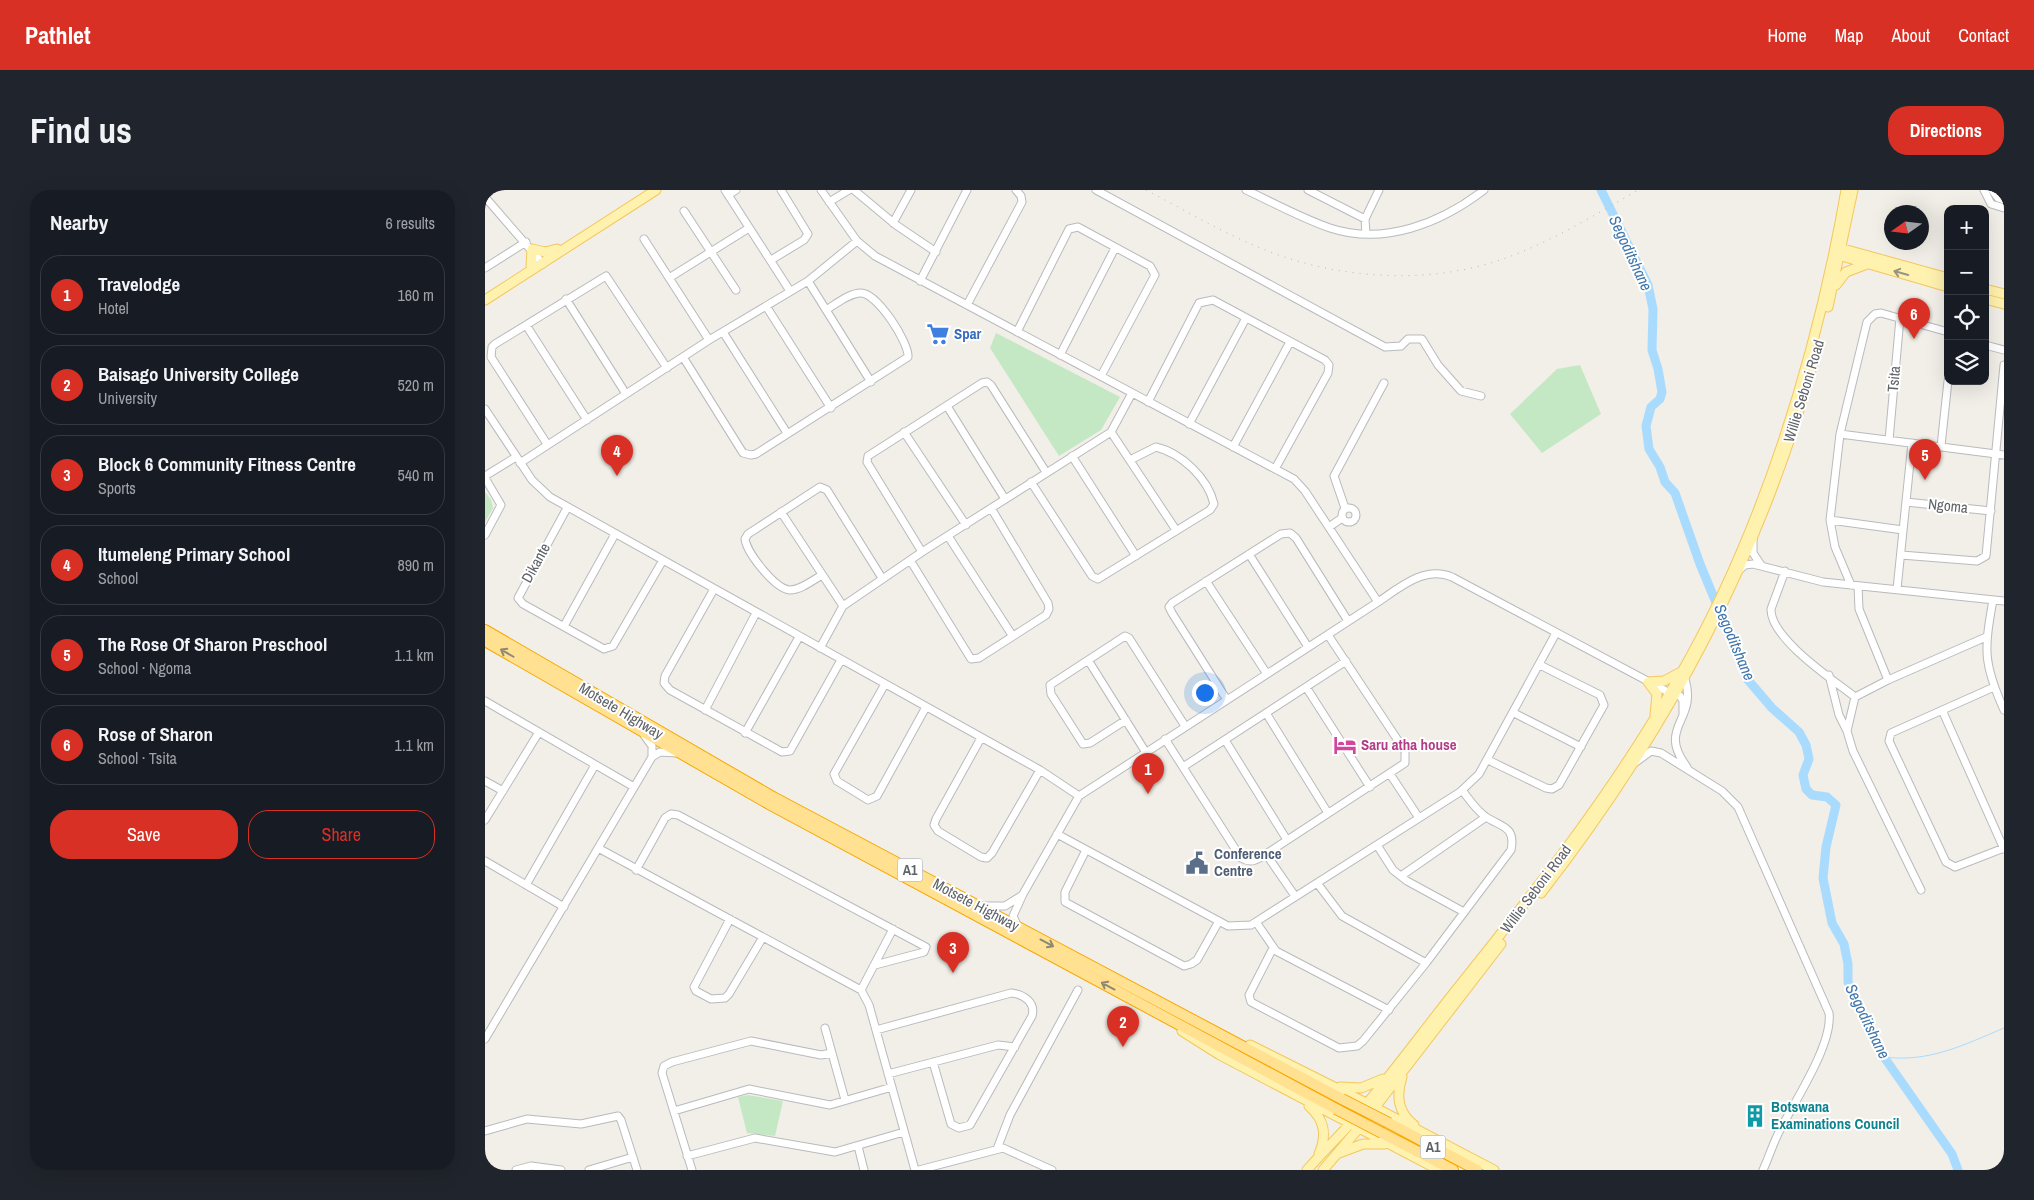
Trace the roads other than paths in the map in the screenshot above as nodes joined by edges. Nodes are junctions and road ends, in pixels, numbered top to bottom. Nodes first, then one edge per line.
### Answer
1 (736, 190) edge
2 (781, 190) edge
3 (821, 190) edge
4 (849, 190) edge
5 (853, 190) edge
6 (911, 190) edge
7 (967, 190) edge
8 (1016, 190) edge
9 (1096, 190) edge
10 (1246, 190) edge
11 (1379, 190) edge
12 (1484, 190) edge
13 (1846, 190) edge
14 (1853, 190) edge
15 (1984, 190) edge
16 (1992, 190) edge
17 (650, 191) edge
18 (1311, 191) edge
19 (727, 192) edge
20 (485, 197) edge
21 (2004, 200) edge
22 (829, 202) junction
23 (2004, 208) edge
24 (684, 211) dead end
25 (1365, 219) junction
26 (893, 223) junction
27 (1847, 224) junction
28 (749, 228) junction
29 (1366, 234) junction
30 (644, 239) dead end
31 (857, 241) junction
32 (529, 246) junction
33 (1115, 248) junction
34 (557, 249) junction
35 (1838, 251) junction
36 (711, 252) junction
37 (936, 252) junction
38 (1867, 259) junction
39 (771, 260) junction
40 (542, 262) junction
41 (531, 266) junction
42 (485, 268) edge
43 (1944, 277) edge
44 (669, 278) junction
45 (808, 280) junction
46 (921, 281) junction
47 (1944, 286) edge
48 (735, 290) dead end
49 (1989, 290) edge
50 (790, 291) junction
51 (1833, 292) junction
52 (2004, 294) edge
53 (485, 295) edge
54 (567, 299) junction
55 (485, 300) edge
56 (1989, 300) edge
57 (2004, 304) edge
58 (967, 305) junction
59 (765, 306) junction
60 (826, 310) junction
61 (1246, 318) junction
62 (1900, 318) junction
63 (526, 325) junction
64 (1944, 331) edge
65 (723, 332) junction
66 (1017, 332) junction
67 (709, 340) junction
68 (1290, 342) junction
69 (1989, 346) edge
70 (2004, 350) edge
71 (1060, 356) junction
72 (683, 357) junction
73 (2004, 365) edge
74 (667, 368) junction
75 (1101, 376) junction
76 (871, 382) junction
77 (1384, 383) dead end
78 (1948, 385) edge
79 (1132, 393) junction
80 (626, 394) junction
81 (1481, 396) dead end
82 (1148, 402) junction
83 (947, 406) junction
84 (831, 408) junction
85 (485, 410) edge
86 (587, 420) junction
87 (1189, 424) junction
88 (904, 432) junction
89 (1111, 432) junction
90 (787, 433) junction
91 (1840, 434) junction
92 (1889, 440) junction
93 (1912, 443) junction
94 (547, 444) junction
95 (1233, 446) junction
96 (1941, 446) junction
97 (1995, 454) junction
98 (2004, 455) edge
99 (1072, 456) junction
100 (518, 460) junction
101 (1130, 460) junction
102 (1275, 469) junction
103 (1046, 472) junction
104 (485, 477) edge
105 (1031, 482) junction
106 (1005, 499) junction
107 (1906, 502) junction
108 (567, 508) junction
109 (991, 508) junction
110 (1345, 508) junction
111 (1991, 511) junction
112 (781, 512) junction
113 (1342, 518) junction
114 (1830, 520) junction
115 (966, 524) junction
116 (1329, 527) junction
117 (1176, 530) junction
118 (1903, 530) junction
119 (485, 534) edge
120 (615, 534) junction
121 (948, 536) junction
122 (1754, 536) junction
123 (922, 552) junction
124 (1249, 554) junction
125 (1901, 555) junction
126 (1136, 556) junction
127 (663, 560) junction
128 (910, 560) junction
129 (1762, 565) junction
130 (1739, 570) junction
131 (1785, 571) junction
132 (822, 575) junction
133 (882, 578) junction
134 (1206, 581) junction
135 (1729, 584) junction
136 (1855, 586) junction
137 (714, 589) junction
138 (1897, 589) junction
139 (1993, 600) junction
140 (2004, 601) edge
141 (1378, 602) junction
142 (843, 606) junction
143 (757, 613) junction
144 (1348, 621) junction
145 (563, 626) junction
146 (485, 630) edge
147 (1557, 633) junction
148 (1012, 635) junction
149 (1329, 635) junction
150 (799, 636) junction
151 (1986, 637) junction
152 (485, 641) edge
153 (819, 648) junction
154 (1308, 648) junction
155 (841, 660) junction
156 (1088, 660) junction
157 (1346, 661) junction
158 (1540, 665) junction
159 (1267, 674) junction
160 (1684, 675) junction
161 (1829, 675) junction
162 (1888, 680) junction
163 (1648, 682) junction
164 (885, 684) junction
165 (1306, 687) junction
166 (2004, 689) edge
167 (1995, 690) junction
168 (1673, 694) junction
169 (1855, 697) junction
170 (1227, 700) junction
171 (485, 701) edge
172 (925, 707) junction
173 (705, 710) junction
174 (1942, 710) junction
175 (2004, 710) edge
176 (1267, 713) junction
177 (1514, 713) junction
178 (1683, 716) junction
179 (1126, 720) junction
180 (1654, 720) junction
181 (1185, 726) junction
182 (1847, 731) junction
183 (539, 732) junction
184 (641, 732) junction
185 (745, 733) junction
186 (981, 738) junction
187 (1165, 739) junction
188 (1225, 740) junction
189 (1581, 747) junction
190 (1145, 751) junction
191 (679, 754) junction
192 (652, 757) junction
193 (1488, 760) junction
194 (1636, 762) junction
195 (595, 765) junction
196 (1183, 766) junction
197 (1040, 770) junction
198 (1690, 771) junction
199 (1390, 774) junction
200 (485, 781) edge
201 (634, 787) junction
202 (1370, 787) junction
203 (1462, 790) junction
204 (503, 791) junction
205 (1079, 796) junction
206 (1328, 814) junction
207 (1486, 817) junction
208 (1419, 818) junction
209 (485, 820) edge
210 (1057, 834) junction
211 (1287, 840) junction
212 (1377, 845) junction
213 (598, 848) junction
214 (2004, 849) edge
215 (1086, 850) junction
216 (1266, 854) junction
217 (485, 861) edge
218 (636, 870) junction
219 (1401, 876) junction
220 (1317, 883) junction
221 (526, 885) junction
222 (1921, 890) dead end
223 (1023, 894) junction
224 (1295, 896) junction
225 (978, 906) junction
226 (563, 907) junction
227 (1464, 912) junction
228 (730, 919) junction
229 (1219, 921) junction
230 (1257, 922) junction
231 (1018, 928) junction
232 (893, 929) junction
233 (763, 937) junction
234 (1273, 948) junction
235 (1426, 963) junction
236 (875, 965) junction
237 (861, 990) junction
238 (1077, 990) dead end
239 (1124, 995) junction
240 (1389, 1010) junction
241 (1188, 1018) junction
242 (825, 1028) dead end
243 (876, 1030) junction
244 (485, 1040) edge
245 (1015, 1047) junction
246 (832, 1053) junction
247 (933, 1062) junction
248 (1404, 1069) junction
249 (888, 1074) junction
250 (1389, 1075) junction
251 (1333, 1086) junction
252 (892, 1087) junction
253 (1302, 1099) junction
254 (845, 1100) junction
255 (1366, 1102) junction
256 (1375, 1107) junction
257 (674, 1111) junction
258 (1350, 1123) junction
259 (1359, 1128) junction
260 (485, 1131) edge
261 (904, 1132) junction
262 (1427, 1134) junction
263 (1389, 1144) junction
264 (858, 1146) junction
265 (997, 1149) junction
266 (1337, 1154) junction
267 (687, 1156) junction
268 (633, 1157) junction
269 (1317, 1159) junction
270 (516, 1170) edge
271 (561, 1170) edge
272 (589, 1170) edge
273 (637, 1170) edge
274 (692, 1170) edge
275 (865, 1170) edge
276 (915, 1170) edge
277 (919, 1170) edge
278 (1052, 1170) edge
279 (1307, 1170) edge
280 (1323, 1170) edge
281 (1439, 1170) edge
282 (1453, 1170) edge
283 (1477, 1170) edge
284 (1493, 1170) edge
285 (1763, 1170) edge

1 - 19 street
2 - 39 street
3 - 22 street
4 - 22 street
5 - 26 street
6 - 26 street
7 - 37 street
8 - 58 street
9 - 81 street
10 - 29 street
11 - 25 street
12 - 29 street
13 - 35 main road, Willie Seboni Road
14 - 27 main road, Willie Seboni Road
15 - 23 street
16 - 21 street
17 - 34 main road
17 - 40 main road
18 - 25 street
19 - 28 street
20 - 32 street
22 - 31 street
24 - 36 street
25 - 29 street
26 - 37 street
27 - 35 main road, Willie Seboni Road
27 - 38 main road
28 - 36 street
28 - 39 street
30 - 44 street
31 - 45 street
31 - 46 street
32 - 34 main road
32 - 40 street
32 - 41 main road
32 - 42 street
33 - 66 street
33 - 71 street
33 - 75 street
34 - 40 main road
35 - 38 main road
35 - 51 main road, Willie Seboni Road
35 - 135 main road, Willie Seboni Road
36 - 44 street
36 - 48 street
37 - 46 street
38 - 43 main road
47 -> 38 main road
38 - 51 main road
39 - 50 street
40 - 41 main road
40 - 55 main road
41 - 53 main road
44 - 67 street
45 - 50 street
45 - 60 street
46 - 58 street
49 - 52 main road
50 - 59 street
51 - 122 main road, Willie Seboni Road
54 - 63 street
54 - 74 street
54 - 80 street
56 - 57 main road
58 - 66 street
59 - 65 street
59 - 84 street
60 - 76 street
60 - 76 street
61 - 68 street
61 - 82 street
61 - 87 street
62 - 64 street
62 - 91 street
62 - 92 street, Tsita
63 - 86 street
63 - 94 street
65 - 67 street
65 - 90 street
66 - 71 street
67 - 72 street
68 - 95 street
68 - 102 street
69 - 70 street
71 - 75 street
72 - 74 street
72 - 90 street
73 - 97 street
74 - 80 street
75 - 79 street
76 - 84 street
77 - 110 street
78 - 96 street
79 - 82 street
79 - 89 street
80 - 86 street
82 - 87 street
83 - 88 street
83 - 103 street
83 - 106 street
84 - 90 street
85 - 100 street
86 - 94 street
87 - 95 street
88 - 115 street
88 - 123 street
89 - 99 street
89 - 101 street
91 - 92 street
91 - 114 street
92 - 93 street
93 - 96 street
93 - 107 street
94 - 100 street
95 - 102 street
96 - 97 street
97 - 98 street
97 - 111 street
99 - 103 street
99 - 126 street
100 - 104 street
100 - 108 street
101 - 117 street
101 - 117 street
102 - 116 street
103 - 105 street
104 - 119 street
105 - 106 street
105 - 126 street
106 - 109 street
107 - 111 street, Ngoma
107 - 118 street
108 - 120 street
108 - 145 street, Dikante
109 - 115 street
109 - 148 street
110 - 113 street
110 - 113 street
111 - 125 street
112 - 132 street
112 - 132 street
112 - 133 street
113 - 116 street
114 - 118 street
114 - 136 street
115 - 121 street
116 - 141 street
117 - 126 street
118 - 125 street
120 - 127 street
120 - 145 street
121 - 123 street
121 - 148 street
122 - 129 street
122 - 130 main road, Willie Seboni Road
123 - 128 street
124 - 134 street
124 - 144 street
124 - 154 street
125 - 138 street
127 - 137 street
127 - 145 street
128 - 133 street
128 - 148 street
129 - 130 street
129 - 131 street
130 - 135 main road, Willie Seboni Road
131 - 136 street
131 - 161 street
132 - 142 street
133 - 142 street
134 - 159 street
134 - 170 street
135 - 160 main road, Willie Seboni Road
136 - 138 street
136 - 162 street
137 - 143 street
137 - 173 street
138 - 139 street
139 - 140 street
139 - 151 street
141 - 144 street
141 - 147 street
142 - 153 street
143 - 150 street
143 - 173 street
144 - 149 street
146 - 225 highway, Motsete Highway / A1
147 - 158 street
147 - 163 street
149 - 154 street
149 - 157 street
150 - 153 street
150 - 185 street
151 - 162 street
151 - 167 street
184 -> 152 highway, Motsete Highway / A1
153 - 155 street
154 - 159 street
155 - 164 street
155 - 185 street
156 - 179 street
156 - 179 street
156 - 181 street
157 - 165 street
157 - 199 street
158 - 177 street
158 - 189 street
159 - 170 street
160 - 163 main road
160 - 168 main road, Willie Seboni Road
160 - 178 street
161 - 169 street
161 - 182 street
162 - 169 street
163 - 168 street
163 - 180 main road
164 - 172 street
164 - 172 street
165 - 176 street
165 - 202 street
166 - 167 street
167 - 174 street
167 - 175 street
168 - 178 street
168 - 180 main road, Willie Seboni Road
168 - 194 main road, Willie Seboni Road
169 - 182 street
170 - 181 street
171 - 183 street
172 - 186 street
173 - 185 street
174 - 214 street
174 - 214 street
176 - 188 street
176 - 206 street
177 - 189 street
177 - 193 street
178 - 198 street
179 - 190 street
180 - 250 main road, Willie Seboni Road
181 - 187 street
182 - 222 street
183 - 195 street
183 - 204 street
184 - 191 highway, Motsete Highway / A1
184 - 192 street
186 - 197 street
186 - 197 street
187 - 190 street
187 - 196 street
188 - 196 street
188 - 211 street
189 - 193 street
190 - 205 street
191 - 192 street
239 -> 191 highway, Motsete Highway / A1
192 - 201 street
193 - 203 street
194 - 198 street
194 - 248 main road, Willie Seboni Road
195 - 201 street
195 - 221 street
196 - 216 street
197 - 205 street
198 - 285 street
199 - 202 street
199 - 208 street
200 - 204 street
201 - 213 street
202 - 206 street
203 - 207 street
203 - 208 street
204 - 209 street
205 - 210 street
206 - 211 street
207 - 219 street
207 - 227 street
208 - 212 street
210 - 215 street
210 - 223 street
211 - 216 street
212 - 219 street
212 - 220 street
213 - 218 street
213 - 226 street
215 - 229 street
215 - 229 street
216 - 224 street
217 - 221 street
218 - 228 street
218 - 232 street
219 - 227 street
220 - 224 street
220 - 235 street
221 - 226 street
223 - 225 street
223 - 231 street
224 - 230 street
225 - 231 highway, Motsete Highway / A1
226 - 244 street
227 - 235 street
228 - 233 street
228 - 233 street
229 - 230 street
230 - 234 street
231 -> 241 highway, Motsete Highway / A1
232 - 236 street
232 - 236 street
233 - 237 street
234 - 240 street
234 - 240 street
235 - 240 street
236 - 237 street
237 - 243 street
238 - 265 street
239 - 253 main road
239 - 282 highway, Motsete Highway / A1, bridge
241 - 251 main road
241 - 283 highway, Motsete Highway / A1, bridge
242 - 246 street
243 - 245 street
243 - 249 street
245 - 247 street
245 - 247 street
246 - 254 street
246 - 257 street
247 - 249 street
248 - 256 main road, Willie Seboni Road
248 - 262 main road
249 - 252 street
250 - 251 main road
250 - 255 main road, Willie Seboni Road
251 - 255 main road
252 - 254 street
252 - 261 street
253 - 258 main road
253 - 269 main road
254 - 257 street
255 - 256 main road
255 - 258 main road, Willie Seboni Road
256 - 259 main road, Willie Seboni Road
256 - 262 main road
257 - 267 street
258 - 259 main road
258 - 269 main road, Willie Seboni Road
259 - 263 main road
259 - 266 main road, Willie Seboni Road
260 - 268 street
261 - 264 street
261 - 276 street
262 - 284 main road
263 - 266 main road
263 - 281 main road
264 - 267 street
264 - 275 street
265 - 277 street
265 - 278 street
266 - 280 main road, Willie Seboni Road
267 - 274 street
268 - 272 street
268 - 273 street
269 - 279 main road, Willie Seboni Road
270 - 271 street

